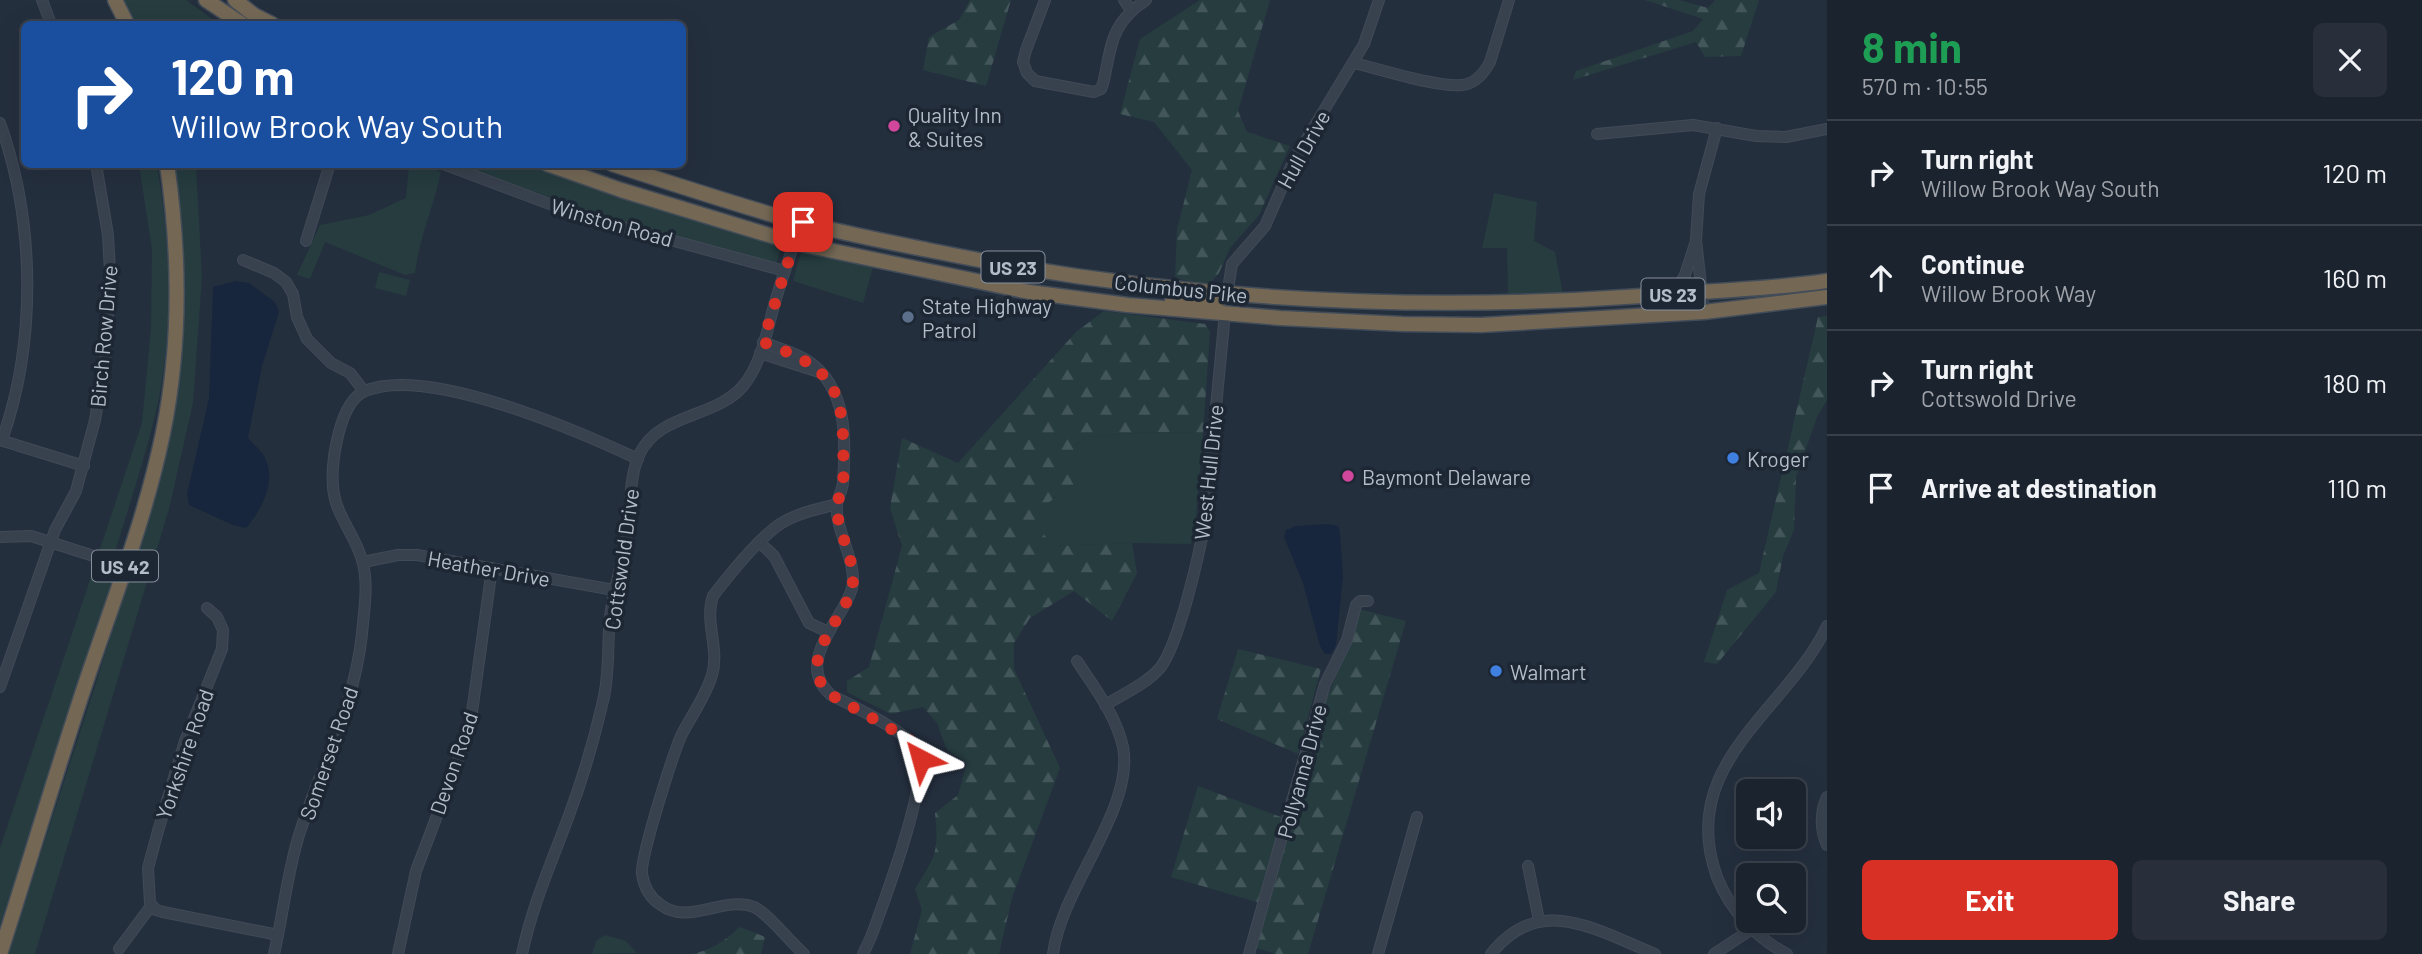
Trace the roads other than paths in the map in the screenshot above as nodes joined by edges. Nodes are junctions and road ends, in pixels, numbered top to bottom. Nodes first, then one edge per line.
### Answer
1 (42, 0) edge
2 (115, 0) edge
3 (206, 0) edge
4 (235, 0) edge
5 (1045, 0) edge
6 (1124, 0) edge
7 (1146, 0) edge
8 (1379, 0) edge
9 (1508, 0) edge
10 (1131, 10) junction
11 (50, 21) edge
12 (126, 21) edge
13 (238, 21) edge
14 (266, 21) edge
15 (1354, 63) junction
16 (0, 123) edge
17 (1717, 128) junction
18 (1827, 129) edge
19 (1597, 134) dead end
20 (97, 168) edge
21 (167, 168) edge
22 (329, 168) edge
23 (454, 168) edge
24 (558, 168) edge
25 (625, 168) edge
26 (803, 222) junction
27 (1696, 240) junction
28 (306, 241) dead end
29 (795, 243) junction
30 (896, 244) junction
31 (243, 260) dead end
32 (892, 264) junction
33 (785, 271) junction
34 (1827, 281) edge
35 (1702, 291) junction
36 (1675, 293) junction
37 (1227, 295) junction
38 (1827, 297) edge
39 (1336, 302) junction
40 (1128, 305) junction
41 (1704, 312) junction
42 (1225, 313) junction
43 (762, 347) junction
44 (364, 391) junction
45 (1, 440) edge
46 (638, 459) junction
47 (84, 466) junction
48 (837, 504) junction
49 (0, 537) edge
50 (759, 542) junction
51 (51, 543) junction
52 (363, 562) junction
53 (125, 566) junction
54 (492, 568) junction
55 (614, 590) junction
56 (1368, 601) dead end
57 (207, 608) dead end
58 (1827, 626) edge
59 (828, 632) junction
60 (1823, 643) edge
61 (1077, 661) dead end
62 (0, 687) edge
63 (1105, 705) junction
64 (1827, 797) edge
65 (1417, 817) dead end
66 (1827, 845) edge
67 (1528, 866) dead end
68 (151, 906) junction
69 (1736, 910) edge
70 (1539, 920) junction
71 (1747, 933) edge
72 (1756, 933) edge
73 (278, 935) junction
74 (118, 949) dead end
75 (0, 954) edge
76 (274, 954) edge
77 (398, 954) edge
78 (522, 954) edge
79 (804, 954) edge
80 (863, 954) edge
81 (1053, 954) edge
82 (1249, 954) edge
83 (1378, 954) edge
84 (1491, 954) edge
85 (1655, 954) edge
86 (1714, 954) edge
87 (1787, 954) edge

1 - 11 street
2 - 12 highway
3 - 13 highway
4 - 14 highway
5 - 10 street
6 - 10 street
7 - 10 street
8 - 15 street, Hull Drive
9 - 15 street
15 - 37 street, Hull Drive
16 - 45 street
17 - 18 street
17 - 19 street
17 - 27 street
20 - 47 street, Birch Row Drive
21 - 53 highway, US 42
22 - 28 street
23 - 33 street, Winston Road
24 - 29 highway, Columbus Pike / US 23
25 - 26 highway, Columbus Pike / US 23
26 - 29 street, Cottswold Drive
26 - 30 highway, Columbus Pike / US 23
27 - 35 street
27 - 36 street
29 - 32 highway, Columbus Pike / US 23
29 - 33 street, Cottswold Drive
30 - 32 street
30 - 37 highway, Columbus Pike / US 23
31 - 44 street
32 - 40 highway, Columbus Pike / US 23
33 - 43 street, Cottswold Drive
34 - 35 highway, Columbus Pike / US 23
35 - 36 highway, Columbus Pike / US 23
35 - 41 street
36 - 39 highway, Columbus Pike / US 23
37 - 39 highway, Columbus Pike / US 23
37 - 40 highway
38 - 41 highway, Columbus Pike / US 23
39 - 42 highway
40 - 42 highway, Columbus Pike / US 23
41 - 42 highway, Columbus Pike / US 23
42 - 63 street, West Hull Drive
43 - 46 street, Cottswold Drive
43 - 48 street
44 - 46 street
44 - 52 street, Somerset Road
45 - 47 street
46 - 55 street, Cottswold Drive
47 - 51 street, Birch Row Drive
48 - 50 street
48 - 59 street
49 - 51 street
50 - 59 street
50 - 79 street
51 - 53 street
51 - 62 street, Birch Row Drive
52 - 54 street, Heather Drive
52 - 73 street, Somerset Road
53 - 75 highway, US 42
54 - 55 street, Heather Drive
54 - 77 street, Devon Road
55 - 78 street, Cottswold Drive
56 - 82 street, Pollyanna Drive
57 - 68 street, Yorkshire Road
58 - 60 street
59 - 80 street
60 - 69 street
61 - 63 street
63 - 81 street
64 - 66 street
65 - 83 street
67 - 70 street
68 - 73 street
68 - 74 street
70 - 84 street
70 - 85 street
71 - 86 street
72 - 87 street
73 - 76 street, Somerset Road

